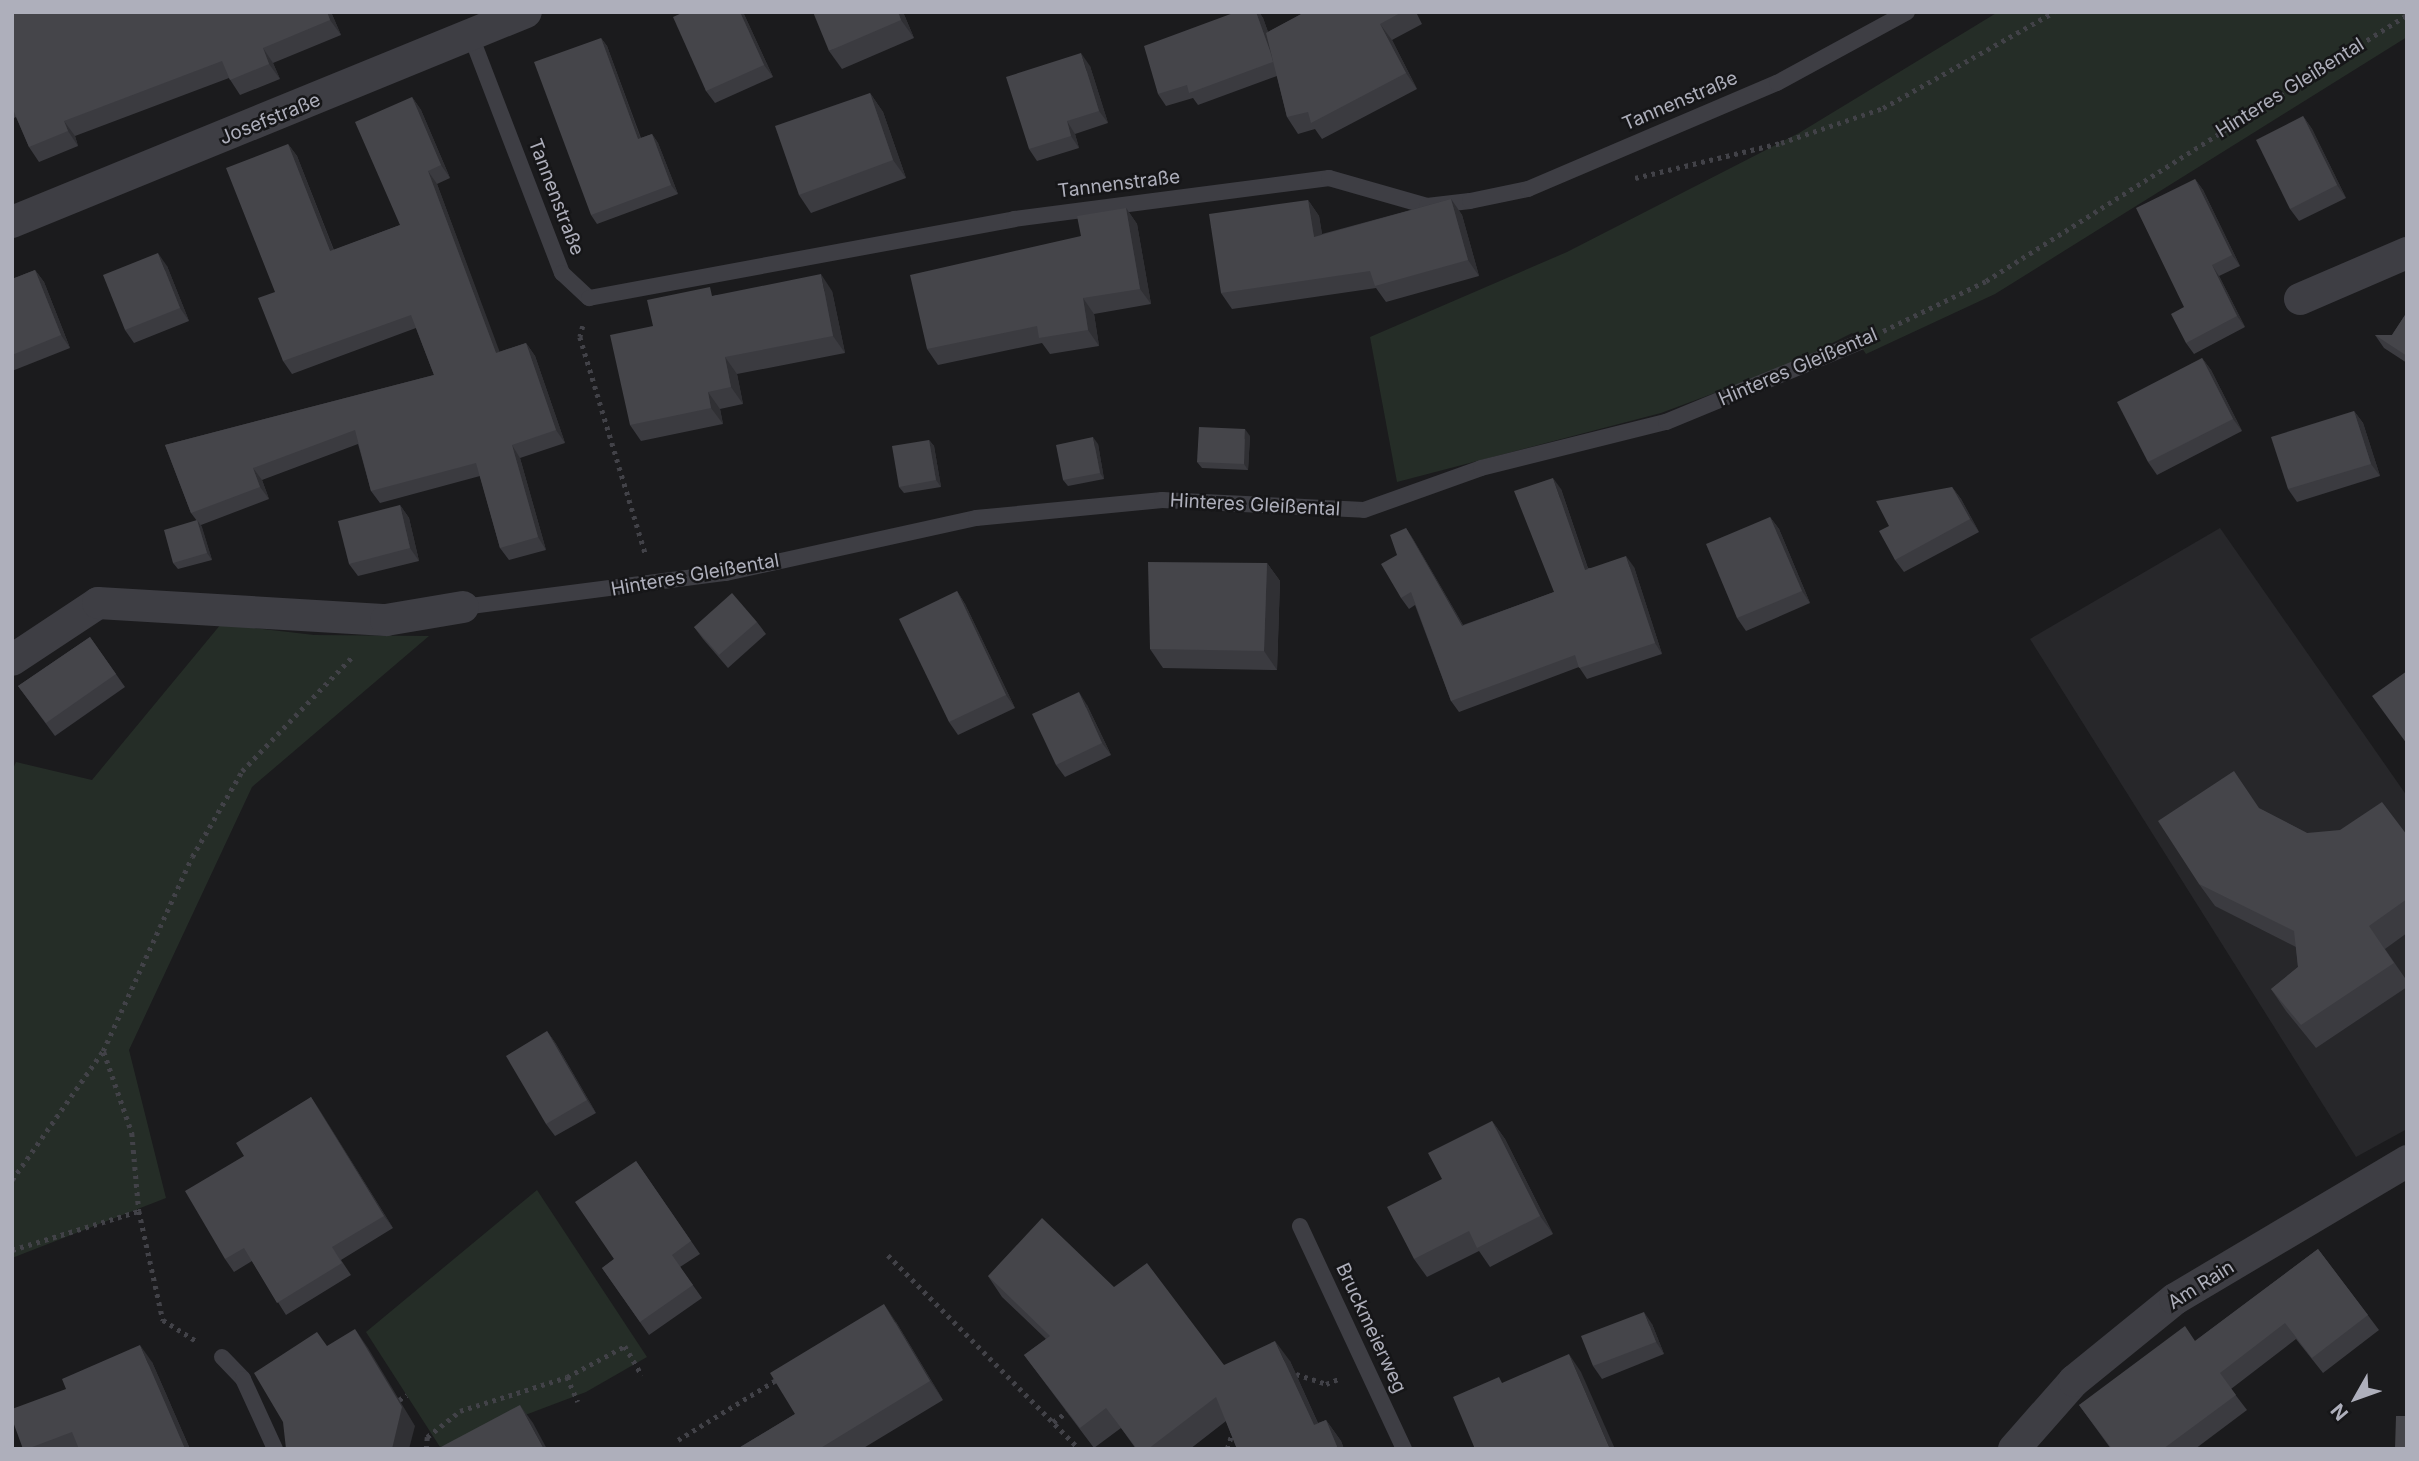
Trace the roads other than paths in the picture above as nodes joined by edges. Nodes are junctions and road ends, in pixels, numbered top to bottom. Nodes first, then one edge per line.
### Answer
1 (526, 12) edge
2 (1907, 12) edge
3 (471, 36) junction
4 (12, 222) edge
5 (2407, 253) edge
6 (2300, 299) dead end
7 (1860, 342) road end
8 (463, 607) joint
9 (12, 660) edge
10 (2407, 1161) edge
11 (1300, 1226) dead end
12 (222, 1357) road end
13 (2019, 1446) edge
14 (275, 1449) edge
15 (1404, 1449) edge

1 - 3 street, Josefstraße
2 - 3 lane, Tannenstraße
3 - 4 street, Josefstraße
5 - 6 street
7 - 8 lane, Hinteres Gleißental
8 - 9 street, Hinteres Gleißental
10 - 13 street, Am Rain
11 - 15 lane, Bruckmeierweg
12 - 14 lane

